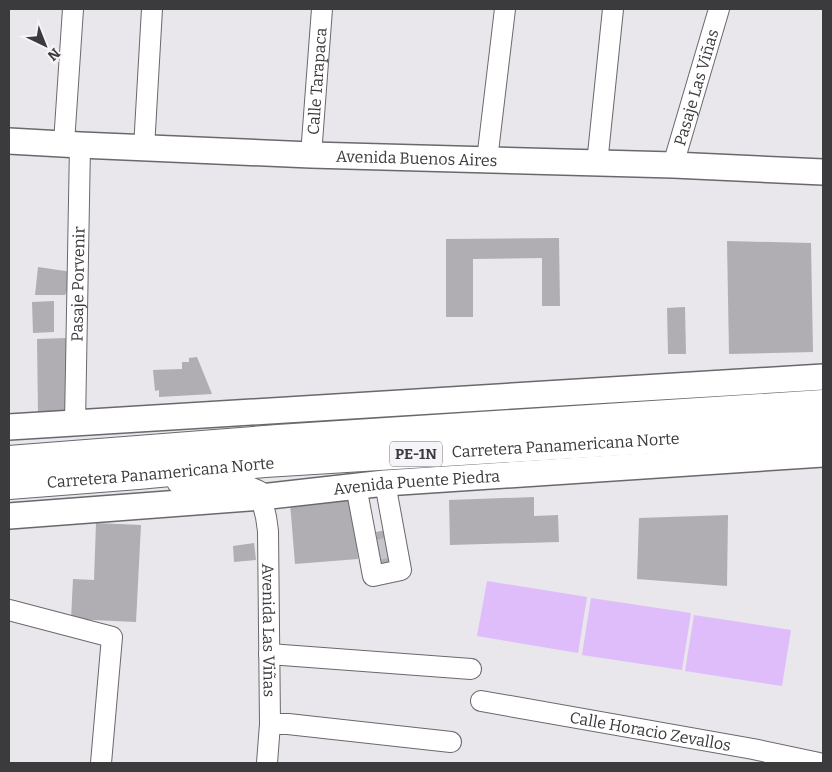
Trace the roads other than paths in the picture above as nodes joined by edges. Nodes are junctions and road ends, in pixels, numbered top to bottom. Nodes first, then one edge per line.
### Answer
1 (73, 9) edge
2 (152, 9) edge
3 (322, 9) edge
4 (505, 9) edge
5 (613, 9) edge
6 (719, 9) edge
7 (9, 141) edge
8 (72, 144) junction
9 (144, 148) junction
10 (311, 155) junction
11 (487, 160) junction
12 (597, 164) junction
13 (673, 165) junction
14 (823, 172) edge
15 (823, 377) edge
16 (823, 404) edge
17 (75, 423) junction
18 (9, 427) edge
19 (823, 428) edge
20 (9, 442) edge
21 (823, 454) edge
22 (9, 460) edge
23 (138, 463) junction
24 (385, 483) junction
25 (9, 485) edge
26 (356, 486) junction
27 (261, 497) junction
28 (9, 516) edge
29 (9, 610) edge
30 (270, 654) junction
31 (471, 669) dead end
32 (481, 702) dead end
33 (270, 724) junction
34 (451, 742) dead end
35 (101, 763) edge
36 (267, 763) edge
37 (819, 763) edge

1 - 8 street, Pasaje Porvenir
2 - 9 street
3 - 10 street, Calle Tarapaca
4 - 11 street
5 - 12 street
6 - 13 street, Pasaje Las Viñas
7 - 8 main road, Avenida Buenos Aires
8 - 9 main road, Avenida Buenos Aires
8 - 17 street, Pasaje Porvenir
9 - 10 main road, Avenida Buenos Aires
10 - 11 main road, Avenida Buenos Aires
11 - 12 main road, Avenida Buenos Aires
12 - 13 main road, Avenida Buenos Aires
13 - 14 main road, Avenida Buenos Aires
15 - 17 main road
16 - 23 highway, Carretera Panamericana Norte / PE-1N
17 - 18 main road
19 - 23 highway, Carretera Panamericana Norte / PE-1N
20 - 23 highway
21 - 24 main road, Avenida Puente Piedra
22 - 23 highway, Carretera Panamericana Norte / PE-1N
23 - 25 highway, Carretera Panamericana Norte / PE-1N
23 - 27 highway
24 - 26 main road, Avenida Puente Piedra
24 - 26 street
26 - 27 main road, Avenida Puente Piedra
27 - 28 main road, Avenida Puente Piedra
27 - 30 street, Avenida Las Viñas
29 - 35 street
30 - 31 street
30 - 33 street, Avenida Las Viñas
32 - 37 street, Calle Horacio Zevallos
33 - 34 street
33 - 36 street, Avenida Las Viñas

